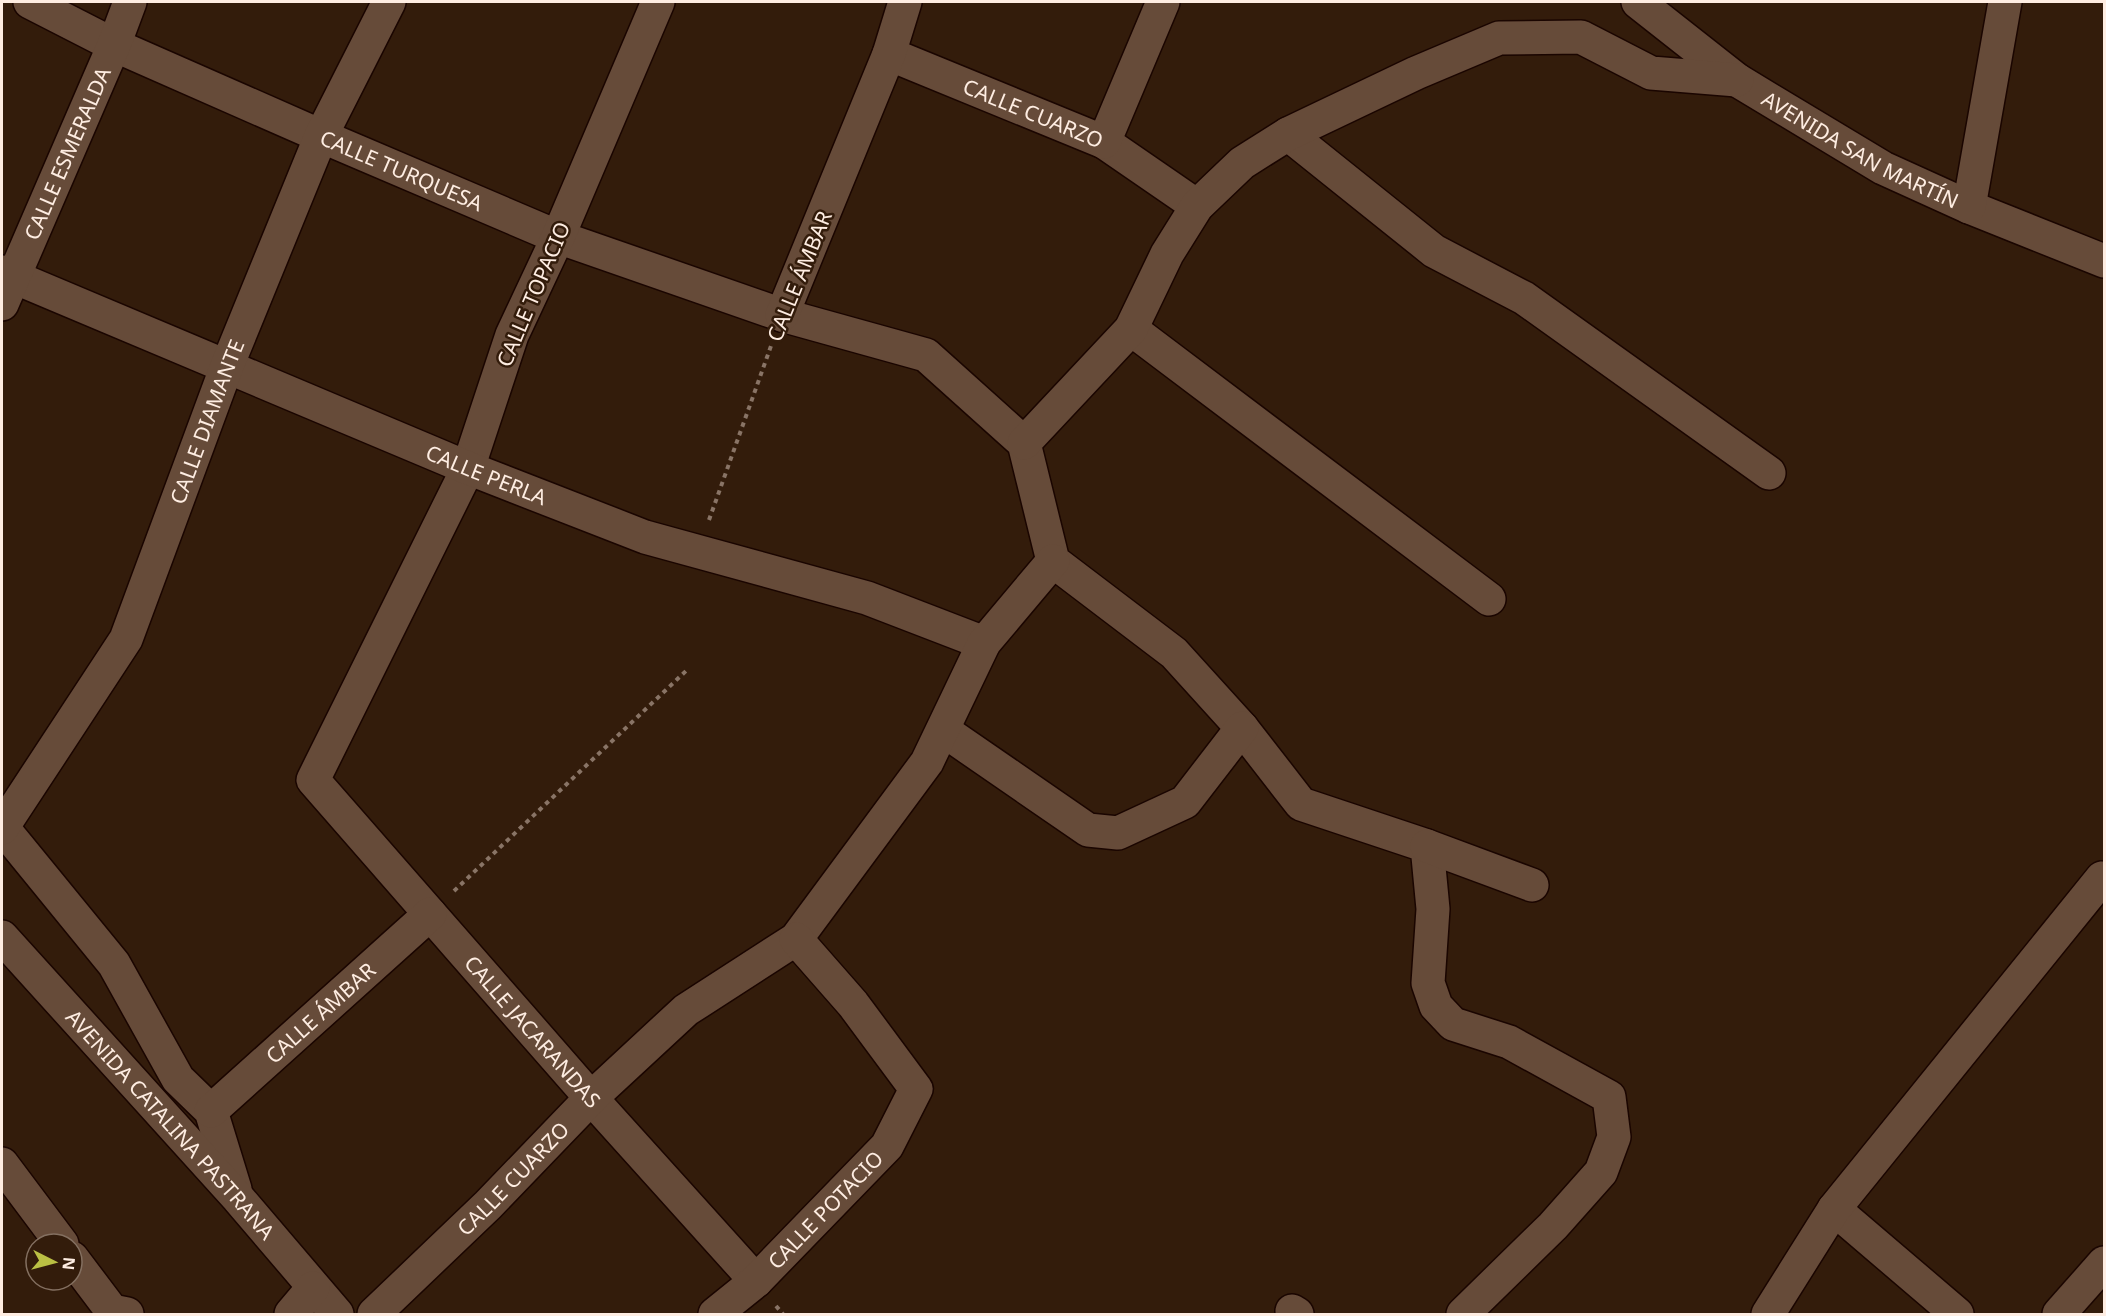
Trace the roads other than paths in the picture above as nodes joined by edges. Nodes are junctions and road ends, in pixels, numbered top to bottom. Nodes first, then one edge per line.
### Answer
1 (30, 2) edge
2 (130, 2) edge
3 (388, 2) edge
4 (658, 2) edge
5 (905, 2) edge
6 (1163, 2) edge
7 (1638, 2) edge
8 (2005, 2) edge
9 (114, 45) junction
10 (889, 54) junction
11 (1737, 80) junction
12 (1288, 134) junction
13 (321, 136) junction
14 (1104, 142) junction
15 (1197, 206) junction
16 (1969, 207) junction
17 (558, 237) junction
18 (2104, 261) edge
19 (5, 285) edge
20 (782, 315) junction
21 (1131, 329) junction
22 (227, 366) junction
23 (1024, 443) junction
24 (468, 468) junction
25 (1769, 473) dead end
26 (1053, 561) junction
27 (1489, 599) dead end
28 (984, 643) junction
29 (1242, 728) junction
30 (943, 729) junction
31 (313, 780) joint
32 (2, 828) edge
33 (1427, 846) junction
34 (2104, 880) edge
35 (1532, 885) dead end
36 (430, 914) junction
37 (2, 937) edge
38 (796, 939) junction
39 (591, 1098) junction
40 (211, 1111) junction
41 (2, 1164) edge
42 (238, 1198) junction
43 (1834, 1209) junction
44 (53, 1232) edge
45 (2104, 1263) edge
46 (84, 1273) edge
47 (756, 1281) junction
48 (313, 1288) junction
49 (116, 1313) edge
50 (291, 1314) edge
51 (337, 1314) edge
52 (374, 1314) edge
53 (715, 1314) edge
54 (1463, 1314) edge
55 (1768, 1314) edge
56 (1957, 1314) edge
57 (2059, 1314) edge

1 - 9 street, CALLE TURQUESA
2 - 9 street, CALLE ESMERALDA
3 - 13 street, CALLE DIAMANTE
4 - 17 street, CALLE TOPACIO
5 - 10 street, CALLE ÁMBAR
6 - 14 street, CALLE CUARZO
7 - 11 street, AVENIDA SAN MARTÍN
8 - 16 street
9 - 13 street, CALLE TURQUESA
9 - 19 street, CALLE ESMERALDA
10 - 14 street, CALLE CUARZO
10 - 20 street, CALLE ÁMBAR
11 - 12 street
11 - 16 street, AVENIDA SAN MARTÍN
12 - 15 street
12 - 25 street
13 - 17 street, CALLE TURQUESA
13 - 22 street, CALLE DIAMANTE
14 - 15 street
15 - 21 street
16 - 18 street, AVENIDA SAN MARTÍN
17 - 20 street, CALLE TURQUESA
17 - 24 street, CALLE TOPACIO
19 - 22 street, CALLE PERLA
20 - 23 street, CALLE TURQUESA
21 - 23 street
21 - 27 street
22 - 24 street, CALLE PERLA
22 - 32 street, CALLE DIAMANTE
23 - 26 street
24 - 28 street, CALLE PERLA
24 - 31 street, CALLE TOPACIO
26 - 28 street
26 - 29 street
28 - 30 street
29 - 30 street
29 - 33 street
30 - 38 street
31 - 36 street, CALLE JACARANDAS
32 - 40 street
33 - 35 street
33 - 54 street
34 - 43 street
36 - 39 street, CALLE JACARANDAS
36 - 40 street, CALLE ÁMBAR
37 - 42 street, AVENIDA CATALINA PASTRANA
38 - 39 street, CALLE CUARZO
38 - 47 street, CALLE POTACIO
39 - 47 street, CALLE JACARANDAS
39 - 52 street, CALLE CUARZO
40 - 42 street
41 - 44 street
42 - 48 street, AVENIDA CATALINA PASTRANA
43 - 55 street
43 - 56 street
45 - 57 street
46 - 49 street
47 - 53 street, CALLE POTACIO
48 - 50 street
48 - 51 street, AVENIDA CATALINA PASTRANA

